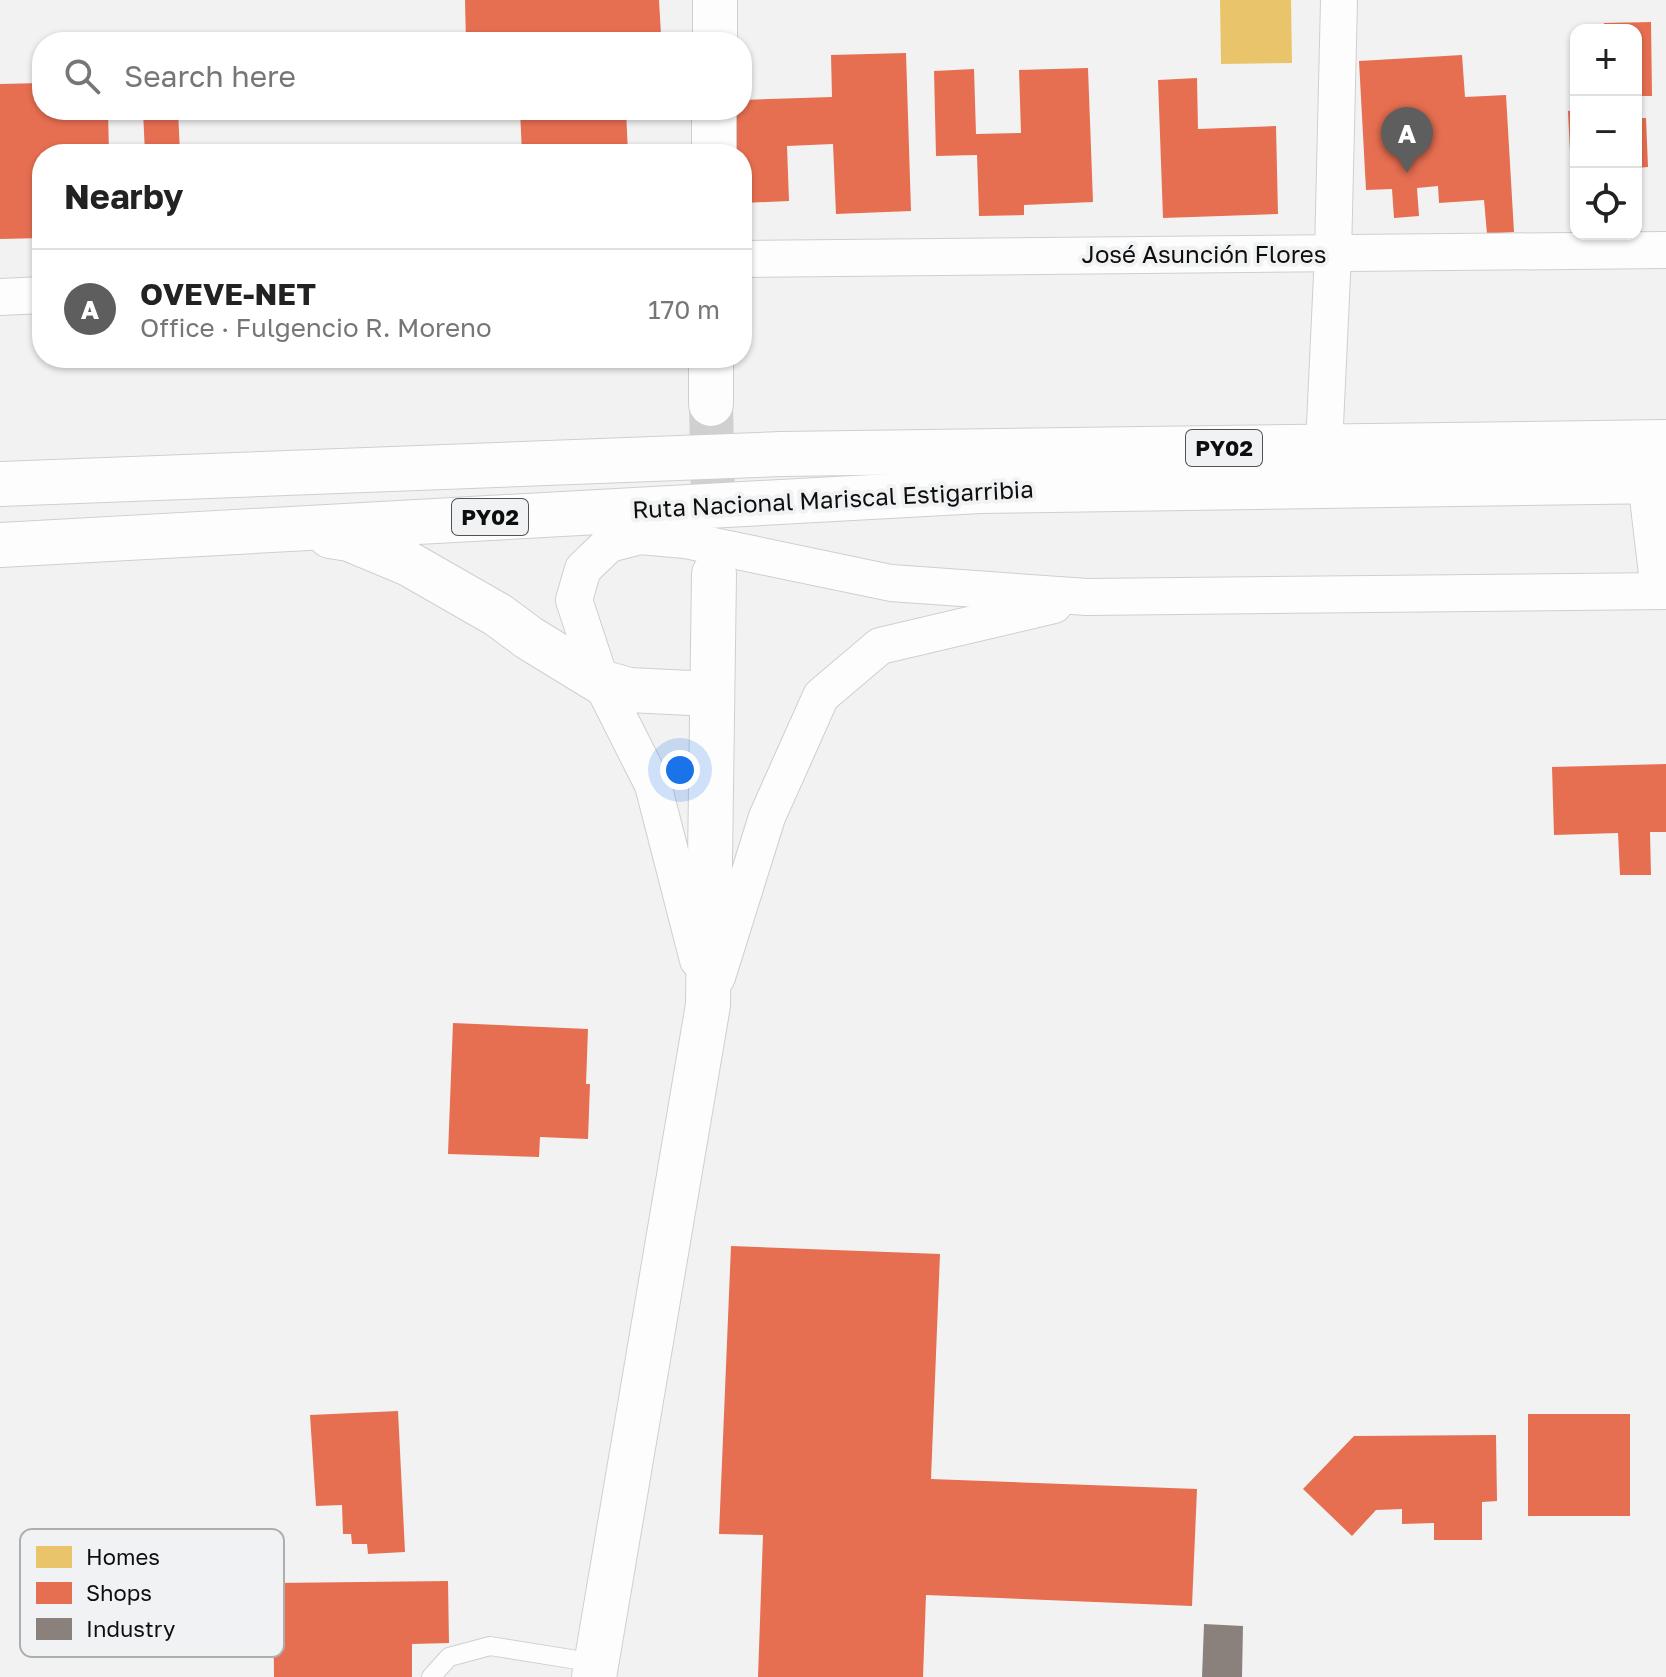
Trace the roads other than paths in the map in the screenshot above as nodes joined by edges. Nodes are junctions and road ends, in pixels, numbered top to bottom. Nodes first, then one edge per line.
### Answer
1 (715, 0) edge
2 (1339, 0) edge
3 (715, 32) edge
4 (714, 120) edge
5 (714, 144) edge
6 (1666, 250) edge
7 (1333, 254) junction
8 (752, 259) edge
9 (32, 295) edge
10 (0, 297) edge
11 (711, 368) edge
12 (711, 404) tunnel mouth
13 (1666, 442) edge
14 (1324, 446) junction
15 (1656, 481) edge
16 (0, 484) edge
17 (272, 530) junction
18 (0, 545) edge
19 (714, 574) tunnel mouth
20 (1664, 594) edge
21 (1087, 597) junction
22 (601, 682) junction
23 (711, 694) junction
24 (708, 1005) junction
25 (595, 1670) edge
26 (431, 1677) edge

1 - 3 main road
2 - 7 street
4 - 5 main road
6 - 7 street, José Asunción Flores
7 - 8 street, José Asunción Flores
7 - 14 street
9 - 10 street
11 - 12 main road
13 - 14 main road, Ruta Nacional Mariscal Estigarribia / PY02
14 - 16 main road, Ruta Nacional Mariscal Estigarribia / PY02
15 - 17 main road, Ruta Nacional Mariscal Estigarribia / PY02
15 - 20 street
17 - 18 main road, Ruta Nacional Mariscal Estigarribia / PY02
17 - 22 main road
19 - 23 main road
20 - 21 street
21 - 22 street
21 - 24 street
22 - 23 main road
22 - 24 street
23 - 24 main road
24 - 25 main road
25 - 26 lane

